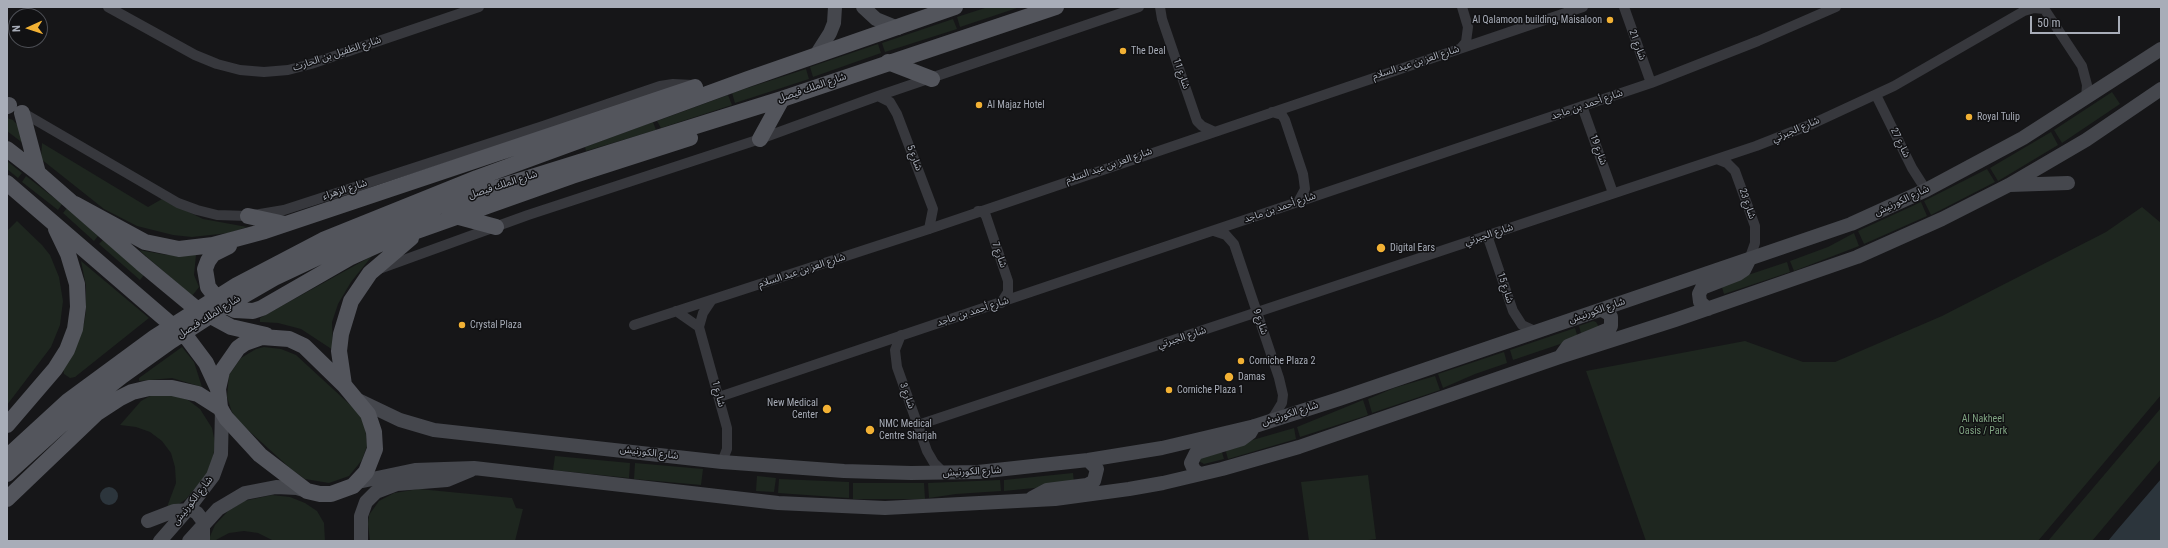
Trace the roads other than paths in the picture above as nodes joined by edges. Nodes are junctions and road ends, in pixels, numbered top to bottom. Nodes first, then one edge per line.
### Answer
1 (108, 7) edge
2 (479, 7) edge
3 (835, 7) edge
4 (862, 7) edge
5 (955, 7) edge
6 (1056, 7) edge
7 (1139, 7) edge
8 (1160, 7) edge
9 (1462, 7) edge
10 (1583, 7) edge
11 (1624, 7) edge
12 (1836, 7) edge
13 (2044, 8) edge
14 (898, 28) junction
15 (1461, 48) junction
16 (2161, 49) edge
17 (816, 55) junction
18 (888, 62) junction
19 (748, 78) junction
20 (932, 79) junction
21 (1651, 82) junction
22 (699, 86) junction
23 (2161, 89) edge
24 (1876, 95) junction
25 (878, 96) junction
26 (2086, 98) junction
27 (782, 99) junction
28 (1582, 106) junction
29 (11, 107) edge
30 (1272, 112) junction
31 (730, 114) junction
32 (1213, 131) junction
33 (760, 139) junction
34 (7, 149) edge
35 (1717, 159) junction
36 (38, 173) junction
37 (2068, 183) dead end
38 (7, 184) edge
39 (2009, 185) junction
40 (1926, 190) junction
41 (1613, 193) junction
42 (1298, 202) junction
43 (75, 204) junction
44 (978, 211) junction
45 (45, 215) junction
46 (248, 216) junction
47 (459, 217) junction
48 (285, 224) junction
49 (496, 227) junction
50 (426, 228) junction
51 (929, 228) junction
52 (265, 231) junction
53 (1214, 231) junction
54 (1487, 235) junction
55 (326, 246) junction
56 (1749, 260) junction
57 (370, 273) junction
58 (711, 301) junction
59 (1001, 302) junction
60 (1708, 309) junction
61 (1602, 310) junction
62 (676, 311) junction
63 (1257, 313) junction
64 (634, 325) dead end
65 (699, 327) junction
66 (1535, 331) junction
67 (901, 335) junction
68 (271, 336) junction
69 (1560, 357) junction
70 (118, 370) junction
71 (344, 385) junction
72 (218, 388) junction
73 (719, 397) junction
74 (356, 399) junction
75 (221, 409) junction
76 (1268, 421) junction
77 (7, 425) edge
78 (918, 425) junction
79 (1255, 426) junction
80 (7, 457) edge
81 (1088, 460) junction
82 (722, 462) junction
83 (474, 468) junction
84 (944, 473) junction
85 (7, 474) edge
86 (1200, 474) junction
87 (358, 482) junction
88 (307, 491) junction
89 (7, 499) edge
90 (1031, 500) junction
91 (188, 509) junction
92 (148, 521) dead end
93 (204, 524) junction
94 (160, 541) edge
95 (189, 541) edge
96 (203, 541) edge
97 (361, 541) edge

1 - 2 street, شارع الطفيل بن الحارث
3 - 17 main road
4 - 14 main road
5 - 14 main road, شارع الملك فيصل
6 - 18 main road, شارع الملك فيصل
7 - 20 street
8 - 32 street, شارع 11
9 - 15 street
10 - 15 street, شارع العز بن عبد السلام
11 - 21 street, شارع 21
12 - 21 street, شارع أحمد بن ماجد
13 - 24 street, شارع الجبرتي
13 - 26 street
14 - 17 main road, شارع الملك فيصل
15 - 30 street, شارع العز بن عبد السلام
16 - 26 main road, شارع الكورنيش
17 - 19 main road, شارع الملك فيصل
18 - 20 main road
18 - 27 main road, شارع الملك فيصل
19 - 22 main road
19 - 55 main road, شارع الملك فيصل
20 - 25 street
21 - 28 street, شارع أحمد بن ماجد
22 - 46 street, شارع الزهراء
22 - 48 main road
23 - 39 main road
24 - 35 street, شارع الجبرتي
24 - 40 street, شارع 27
25 - 33 street
25 - 51 street, شارع 5
26 - 40 main road, شارع الكورنيش
27 - 31 main road, شارع الملك فيصل
27 - 33 main road
28 - 41 street, شارع 19
28 - 42 street, شارع أحمد بن ماجد
29 - 36 main road
29 - 46 street, شارع الزهراء
30 - 32 street, شارع العز بن عبد السلام
30 - 42 street
31 - 47 main road
31 - 55 main road, شارع الملك فيصل
32 - 44 street, شارع العز بن عبد السلام
33 - 49 street
34 - 36 main road
35 - 41 street, شارع الجبرتي
35 - 56 street, شارع 23
36 - 43 main road
37 - 39 main road
38 - 45 main road
39 - 60 main road
40 - 56 main road, شارع الكورنيش
41 - 54 street, شارع الجبرتي
42 - 53 street, شارع أحمد بن ماجد
43 - 52 main road
43 - 68 main road
44 - 51 street, شارع العز بن عبد السلام
44 - 59 street, شارع 7
45 - 72 main road
45 - 77 main road
46 - 48 main road
47 - 49 main road
47 - 50 main road
48 - 52 main road
49 - 57 street
50 - 52 main road
50 - 57 main road
51 - 58 street, شارع العز بن عبد السلام
53 - 59 street, شارع أحمد بن ماجد
53 - 63 street, شارع 9
54 - 63 street, شارع الجبرتي
54 - 66 street, شارع 15
55 - 70 main road, شارع الملك فيصل
56 - 60 main road
56 - 61 main road, شارع الكورنيش
57 - 71 main road
58 - 62 street, شارع العز بن عبد السلام
58 - 65 street
59 - 67 street, شارع أحمد بن ماجد
60 - 69 main road
61 - 66 main road, شارع الكورنيش
61 - 69 main road
62 - 64 street, شارع العز بن عبد السلام
62 - 65 street
63 - 76 street, شارع 9
63 - 78 street, شارع الجبرتي
65 - 73 street, شارع 1
66 - 76 main road, شارع الكورنيش
67 - 73 street, شارع أحمد بن ماجد
67 - 78 street, شارع 3
68 - 71 main road
68 - 72 main road
69 - 86 main road
70 - 80 main road, شارع الملك فيصل
70 - 85 main road, شارع الملك فيصل
71 - 74 main road
72 - 75 main road
73 - 82 street, شارع 1
74 - 82 main road, شارع الكورنيش
74 - 87 main road
75 - 88 main road
75 - 89 main road
75 - 91 main road, شارع الكورنيش
76 - 79 main road, شارع الكورنيش
78 - 84 street, شارع 3
79 - 81 main road, شارع الكورنيش
79 - 86 main road
81 - 84 main road, شارع الكورنيش
81 - 90 main road
82 - 84 main road, شارع الكورنيش
83 - 87 main road
83 - 90 main road
83 - 97 main road
86 - 90 main road
87 - 88 main road
88 - 93 main road
91 - 92 main road
91 - 93 main road
91 - 94 main road, شارع الكورنيش
93 - 95 main road
93 - 96 main road

